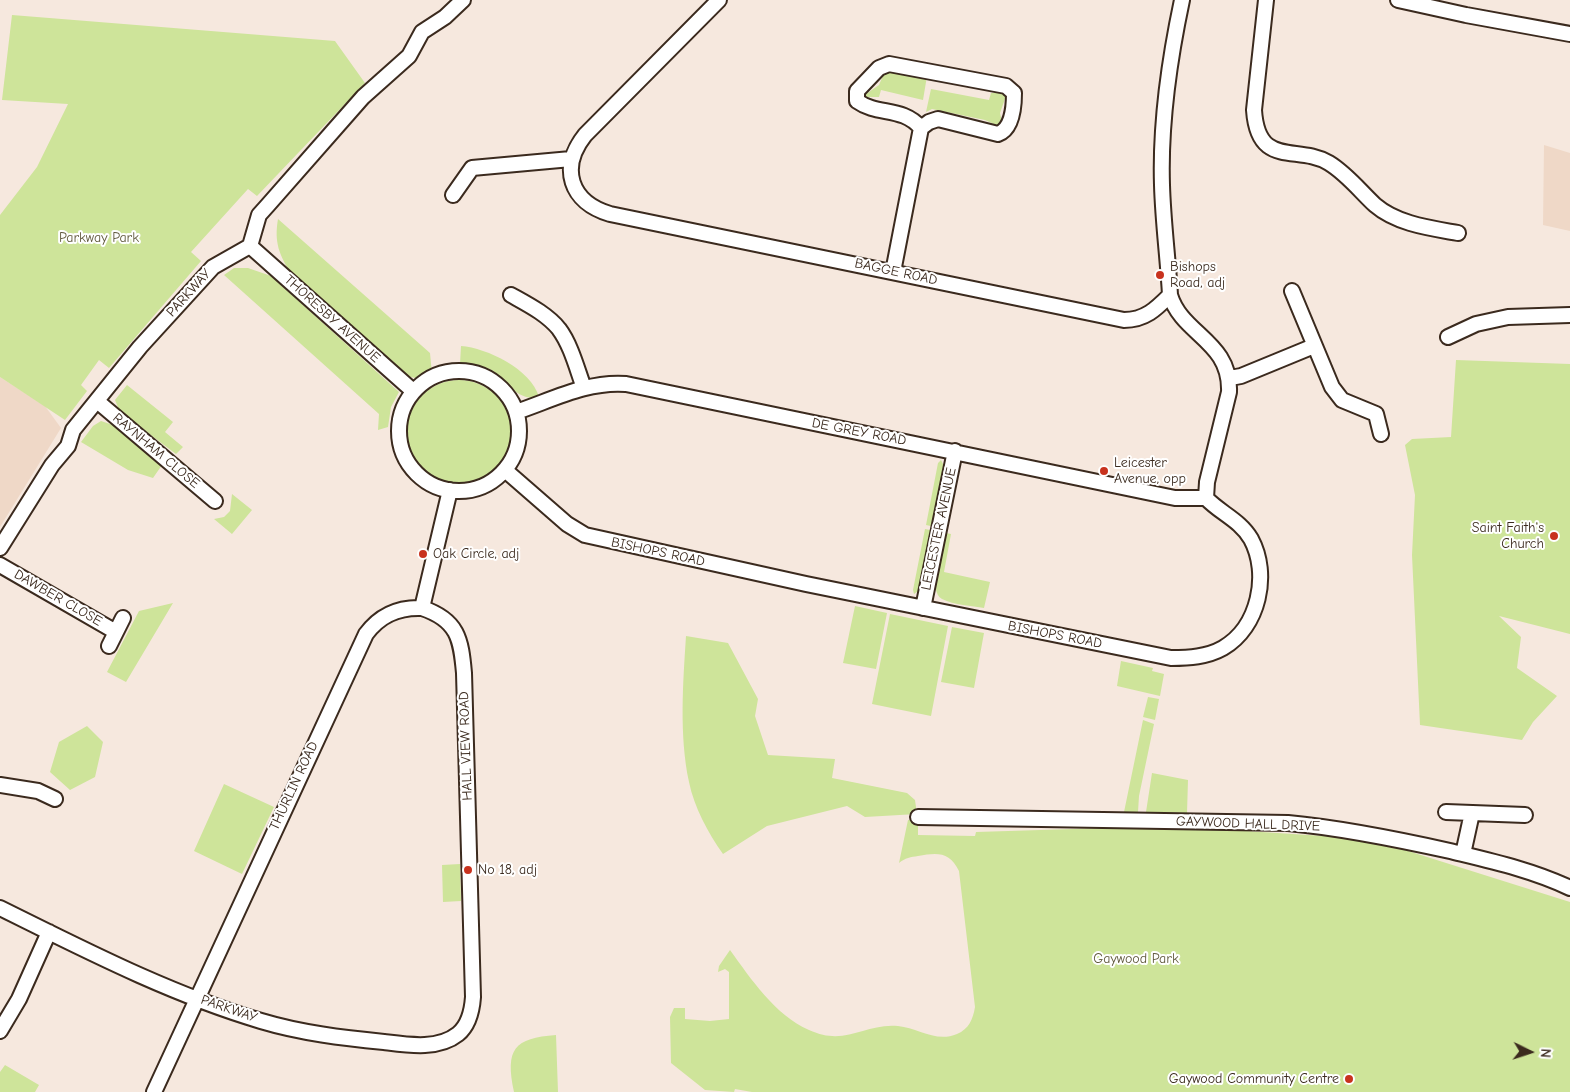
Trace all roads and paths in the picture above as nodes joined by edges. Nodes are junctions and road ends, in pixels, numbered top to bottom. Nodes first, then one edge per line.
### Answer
1 (463, 0) edge
2 (719, 0) edge
3 (1182, 0) edge
4 (1266, 0) edge
5 (1398, 0) edge
6 (1570, 34) edge
7 (921, 128) junction
8 (571, 159) junction
9 (453, 195) dead end
10 (1458, 233) dead end
11 (250, 246) junction
12 (893, 272) junction
13 (1292, 291) dead end
14 (511, 295) dead end
15 (1170, 295) junction
16 (1570, 315) edge
17 (1448, 337) dead end
18 (1314, 346) junction
19 (1230, 378) junction
20 (584, 388) junction
21 (413, 392) junction
22 (97, 401) junction
23 (516, 412) junction
24 (1381, 434) dead end
25 (955, 451) junction
26 (505, 470) junction
27 (450, 490) junction
28 (1206, 498) junction
29 (215, 501) dead end
30 (0, 548) edge
31 (0, 565) edge
32 (422, 608) junction
33 (923, 608) junction
34 (124, 618) dead end
35 (116, 632) junction
36 (109, 646) dead end
37 (0, 785) edge
38 (55, 799) dead end
39 (1446, 812) dead end
40 (1472, 813) junction
41 (1526, 815) dead end
42 (918, 817) dead end
43 (1464, 854) junction
44 (1570, 888) edge
45 (0, 908) edge
46 (49, 932) junction
47 (196, 998) junction
48 (467, 1024) joint
49 (0, 1030) edge
50 (154, 1092) edge

1 - 11 street
2 - 8 street
3 - 15 street
4 - 10 street
5 - 6 street
7 - 7 street
7 - 12 street
8 - 9 street
8 - 12 street, BAGGE ROAD
11 - 21 street, THORESBY AVENUE
11 - 22 street, PARKWAY
12 - 15 street, BAGGE ROAD
13 - 18 street
14 - 20 street
15 - 19 street
16 - 17 street
18 - 19 street
18 - 24 street
19 - 28 street
20 - 23 street, DE GREY ROAD
20 - 25 street, DE GREY ROAD
21 - 23 street
21 - 27 street
22 - 29 street, RAYNHAM CLOSE
22 - 30 street, PARKWAY
23 - 26 street
25 - 28 street, DE GREY ROAD
25 - 33 street, LEICESTER AVENUE
26 - 27 street
26 - 33 street, BISHOPS ROAD
27 - 32 street
28 - 33 street, BISHOPS ROAD
31 - 35 street, DAWBER CLOSE
32 - 47 street, THURLIN ROAD
32 - 48 street, HALL VIEW ROAD
34 - 35 street, DAWBER CLOSE
35 - 36 street, DAWBER CLOSE
37 - 38 street
39 - 40 street
40 - 41 street
40 - 43 street
42 - 43 street, GAYWOOD HALL DRIVE
43 - 44 street, GAYWOOD HALL DRIVE
45 - 46 street, PARKWAY
46 - 47 street, PARKWAY
46 - 49 street
47 - 48 street, PARKWAY
47 - 50 street, THURLIN ROAD

